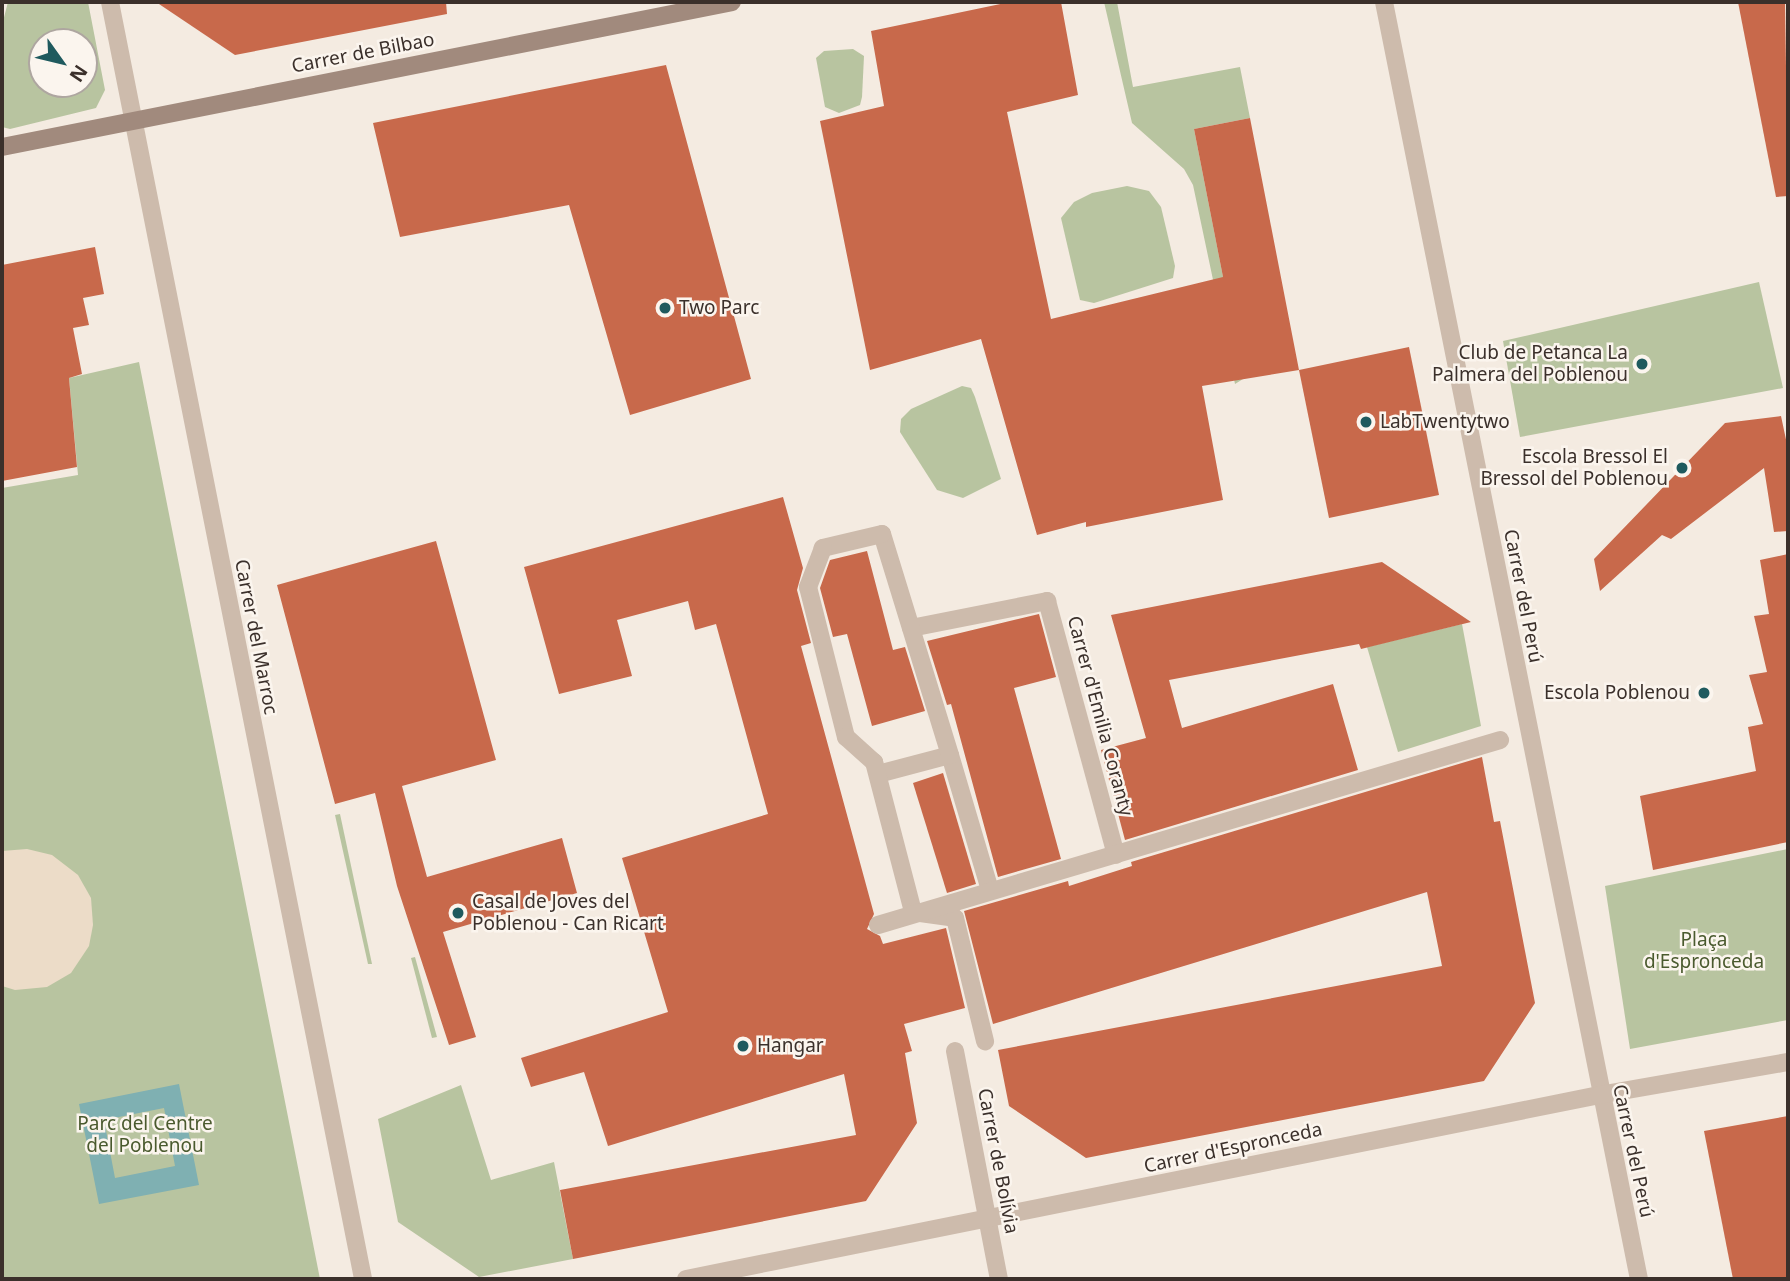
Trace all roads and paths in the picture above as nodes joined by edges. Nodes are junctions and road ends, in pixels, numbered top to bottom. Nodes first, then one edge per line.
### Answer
1 (110, 2) edge
2 (731, 2) edge
3 (1384, 2) edge
4 (132, 122) junction
5 (2, 147) edge
6 (911, 628) junction
7 (1500, 740) dead end
8 (950, 755) junction
9 (878, 774) junction
10 (1116, 855) junction
11 (990, 890) junction
12 (913, 912) junction
13 (878, 925) dead end
14 (985, 1041) dead end
15 (955, 1051) dead end
16 (1788, 1062) edge
17 (1599, 1095) junction
18 (988, 1220) junction
19 (363, 1279) edge
20 (686, 1279) edge
21 (999, 1279) edge
22 (1639, 1279) edge

1 - 4 street, Carrer del Marroc
2 - 4 main road, Carrer de Bilbao
3 - 17 street, Carrer del Perú
4 - 5 main road, Carrer de Bilbao
4 - 19 street, Carrer del Marroc
6 - 8 street
6 - 9 street
6 - 10 street, Carrer d'Emilia Coranty
7 - 10 street
8 - 9 street
8 - 11 street
9 - 12 street
10 - 11 street
11 - 12 street
12 - 13 street
12 - 14 street
15 - 18 street, Carrer de Bolívia
16 - 17 street, Carrer d'Espronceda
17 - 18 street, Carrer d'Espronceda
17 - 22 street, Carrer del Perú
18 - 20 street, Carrer d'Espronceda
18 - 21 street, Carrer de Bolívia

